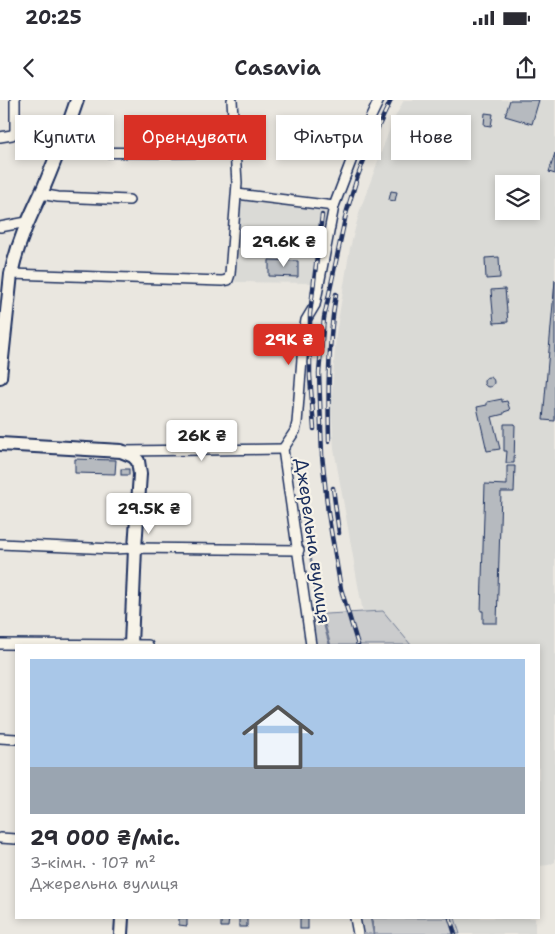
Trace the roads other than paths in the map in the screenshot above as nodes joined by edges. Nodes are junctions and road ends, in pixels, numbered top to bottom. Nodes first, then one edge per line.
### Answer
1 (15, 100) edge
2 (77, 100) edge
3 (232, 100) edge
4 (379, 100) edge
5 (72, 115) edge
6 (233, 115) edge
7 (0, 137) edge
8 (55, 160) edge
9 (235, 160) edge
10 (40, 194) junction
11 (237, 194) junction
12 (129, 200) dead end
13 (334, 206) junction
14 (27, 222) junction
15 (0, 227) edge
16 (11, 274) junction
17 (0, 377) edge
18 (0, 444) edge
19 (284, 449) junction
20 (121, 450) junction
21 (0, 544) edge
22 (135, 548) junction
23 (299, 550) junction
24 (0, 644) edge
25 (15, 644) edge
26 (131, 644) edge
27 (311, 644) edge
28 (0, 738) edge
29 (15, 739) edge
30 (0, 838) edge
31 (15, 839) edge
32 (122, 919) edge
33 (355, 919) edge
34 (121, 934) edge
35 (358, 934) edge

1 - 7 street
2 - 5 street
3 - 6 street
4 - 13 street, Джерельна вулиця
8 - 10 street
9 - 11 street
10 - 12 street
10 - 14 street
11 - 13 street
11 - 16 street
13 - 19 street, Джерельна вулиця
14 - 15 street
14 - 16 street
16 - 17 street
18 - 20 street
19 - 20 street
19 - 23 street, Джерельна вулиця
20 - 22 street
21 - 22 street
22 - 23 street
22 - 26 street
23 - 27 street, Джерельна вулиця
24 - 25 street
28 - 29 street
30 - 31 street
32 - 34 street
33 - 35 street

